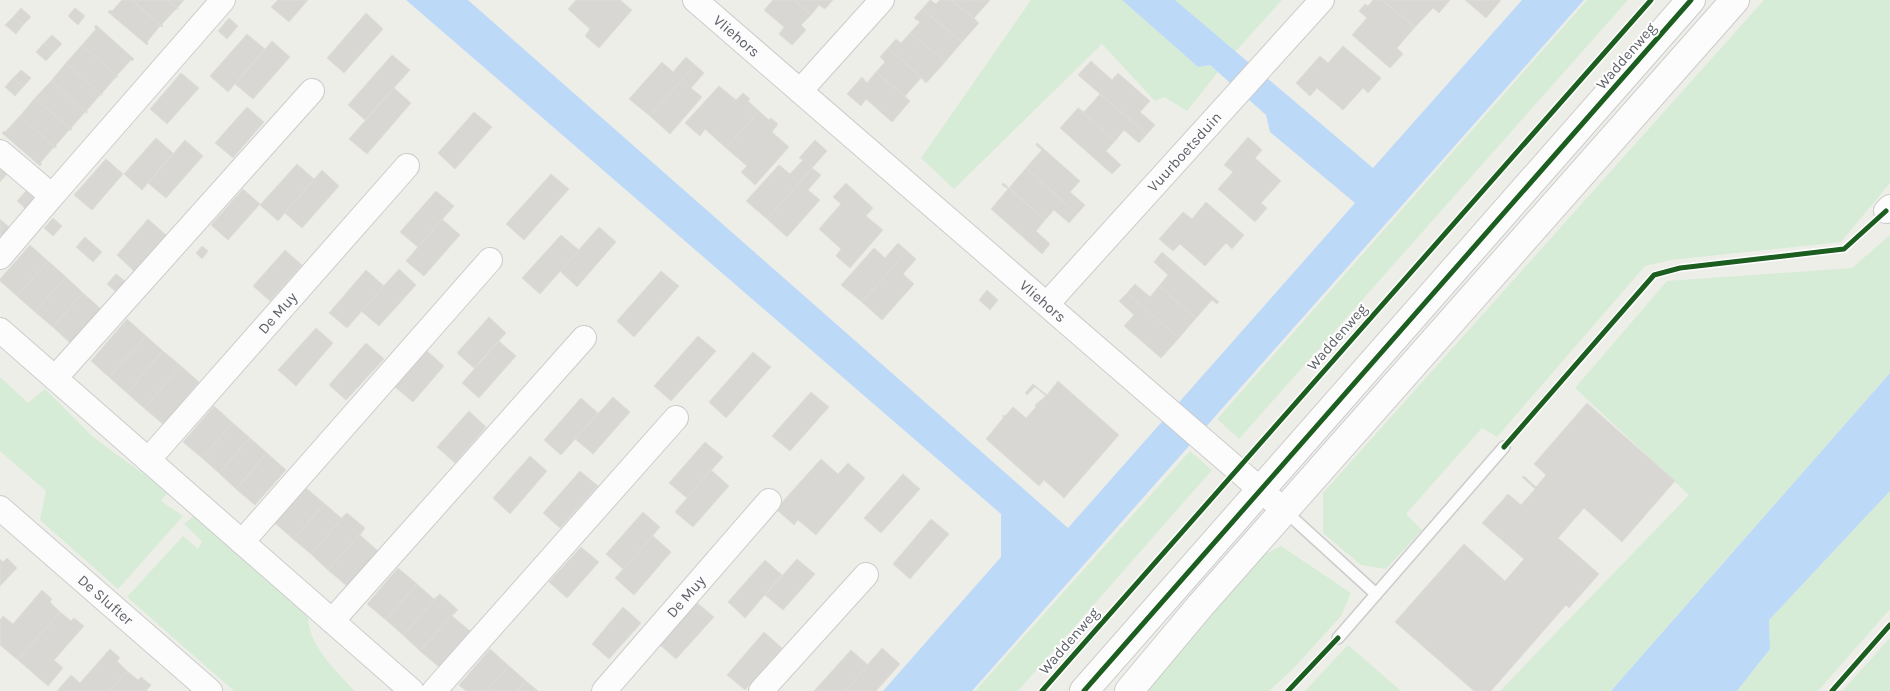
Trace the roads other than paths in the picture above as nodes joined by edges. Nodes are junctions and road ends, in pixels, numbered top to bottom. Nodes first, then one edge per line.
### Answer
1 (224, 0) edge
2 (695, 0) edge
3 (882, 0) edge
4 (1322, 0) edge
5 (1691, 0) edge
6 (1735, 0) edge
7 (312, 91) dead end
8 (800, 91) junction
9 (0, 152) edge
10 (407, 166) dead end
11 (52, 196) junction
12 (0, 257) edge
13 (490, 260) dead end
14 (1047, 304) junction
15 (0, 330) edge
16 (584, 338) dead end
17 (55, 378) junction
18 (676, 418) dead end
19 (1504, 447) dead end
20 (148, 460) junction
21 (1260, 490) junction
22 (769, 501) dead end
23 (0, 508) edge
24 (1285, 511) junction
25 (242, 542) junction
26 (866, 575) dead end
27 (1376, 594) junction
28 (332, 621) junction
29 (1338, 638) dead end
30 (210, 691) edge
31 (412, 691) edge
32 (434, 691) edge
33 (604, 691) edge
34 (761, 691) edge
35 (1084, 691) edge
36 (1129, 691) edge

1 - 11 street
2 - 8 street, Vliehors
3 - 8 street
4 - 14 street, Vuurboetsduin
5 - 21 street, Waddenweg
6 - 24 street
7 - 17 street
8 - 14 street, Vliehors
9 - 11 street
10 - 20 street, De Muy
11 - 12 street
13 - 25 street
14 - 21 street, Vliehors
15 - 17 street
16 - 28 street
17 - 20 street
18 - 32 street
19 - 27 lane
20 - 25 street
21 - 24 street, Vliehors
21 - 35 street, Waddenweg
22 - 33 street, De Muy
23 - 30 street, De Slufter
24 - 27 lane
24 - 36 street
25 - 28 street
26 - 34 street
27 - 29 lane
28 - 31 street

